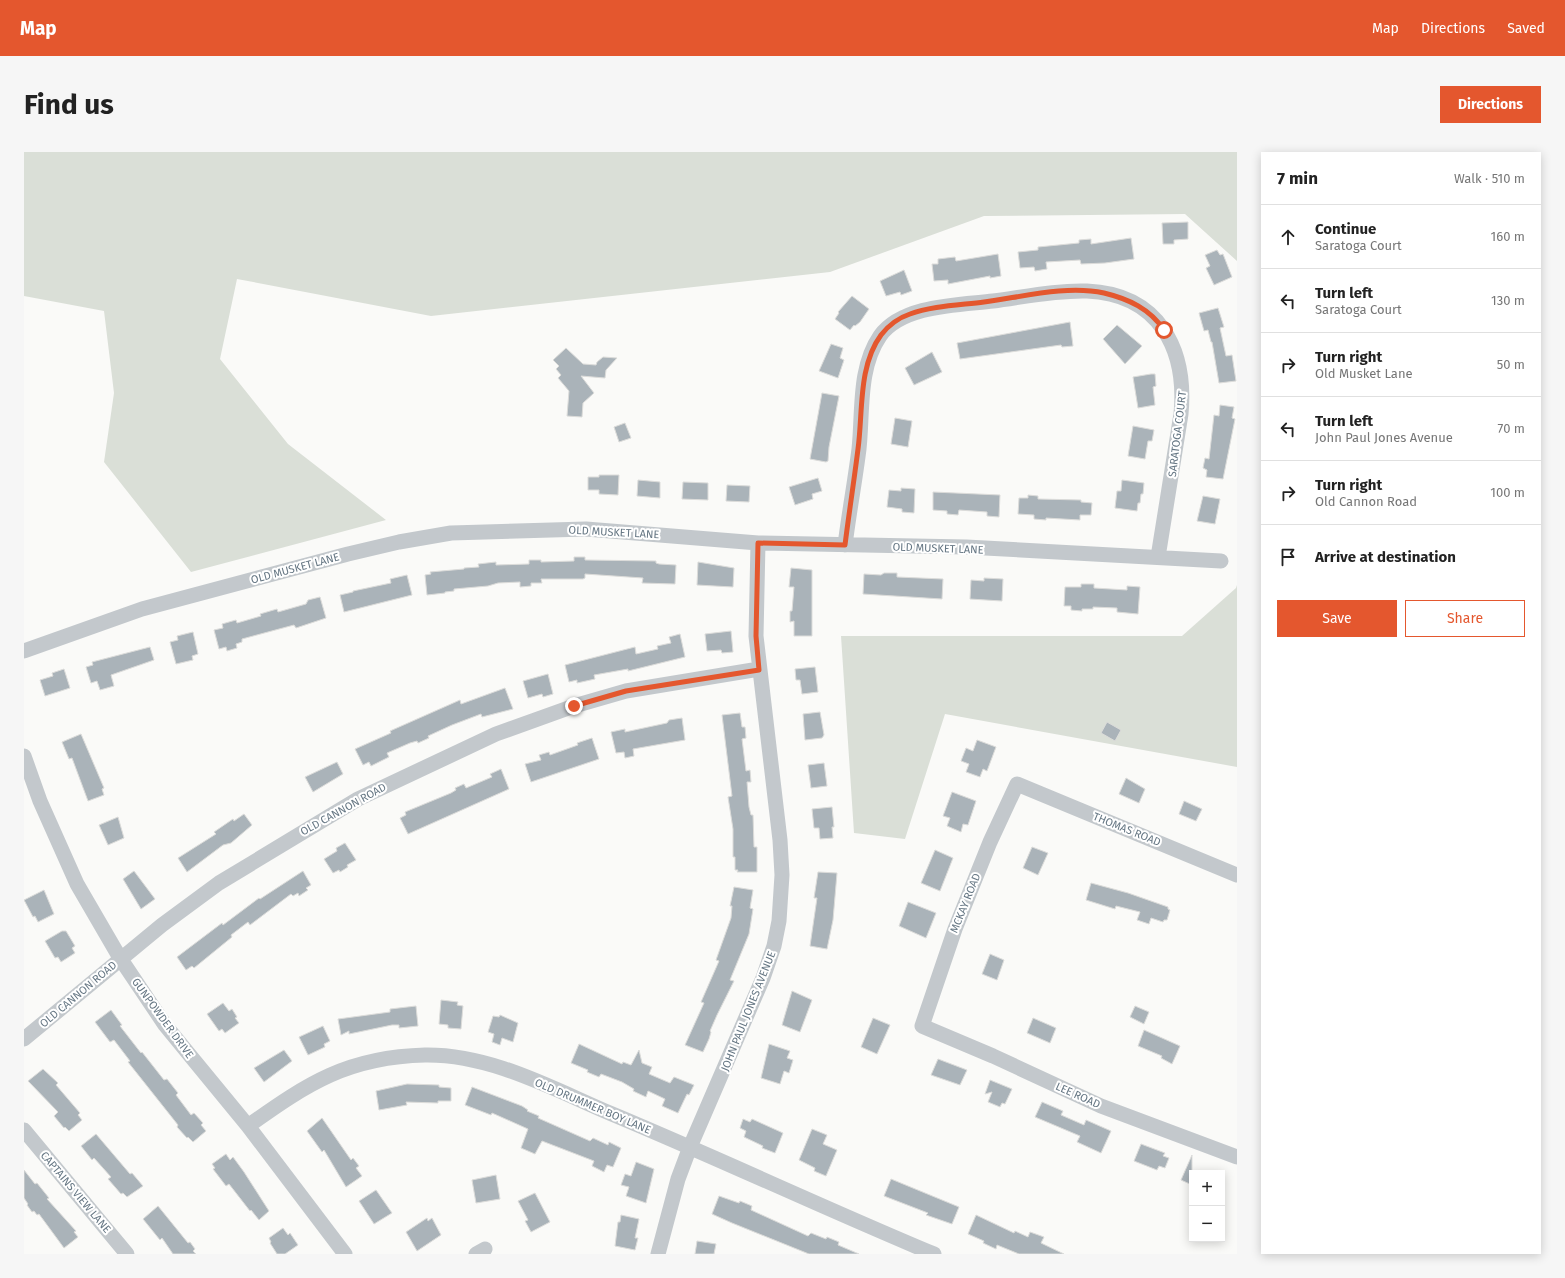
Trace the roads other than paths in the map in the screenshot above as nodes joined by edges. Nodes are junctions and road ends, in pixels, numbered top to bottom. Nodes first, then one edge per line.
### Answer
1 (758, 543) junction
2 (845, 545) junction
3 (1158, 557) junction
4 (1221, 561) dead end
5 (24, 651) edge
6 (759, 670) junction
7 (24, 756) edge
8 (1016, 784) joint
9 (1237, 874) edge
10 (120, 958) junction
11 (922, 1026) joint
12 (24, 1039) edge
13 (248, 1126) junction
14 (24, 1130) edge
15 (690, 1147) junction
16 (1237, 1157) edge
17 (127, 1254) edge
18 (345, 1254) edge
19 (658, 1254) edge
20 (934, 1254) edge

1 - 2 street, OLD MUSKET LANE
1 - 5 street, OLD MUSKET LANE
1 - 6 street, JOHN PAUL JONES AVENUE
2 - 3 street, OLD MUSKET LANE
2 - 3 street, SARATOGA COURT
3 - 4 street, OLD MUSKET LANE
6 - 10 street, OLD CANNON ROAD
6 - 15 street, JOHN PAUL JONES AVENUE
7 - 10 street, GUNPOWDER DRIVE
8 - 9 street, THOMAS ROAD
8 - 11 street, MCKAY ROAD
10 - 12 street, OLD CANNON ROAD
10 - 13 street, GUNPOWDER DRIVE
11 - 16 street, LEE ROAD
13 - 15 street, OLD DRUMMER BOY LANE
13 - 18 street, GUNPOWDER DRIVE
14 - 17 street, CAPTAINS VIEW LANE
15 - 19 street, JOHN PAUL JONES AVENUE
15 - 20 street, OLD DRUMMER BOY LANE

